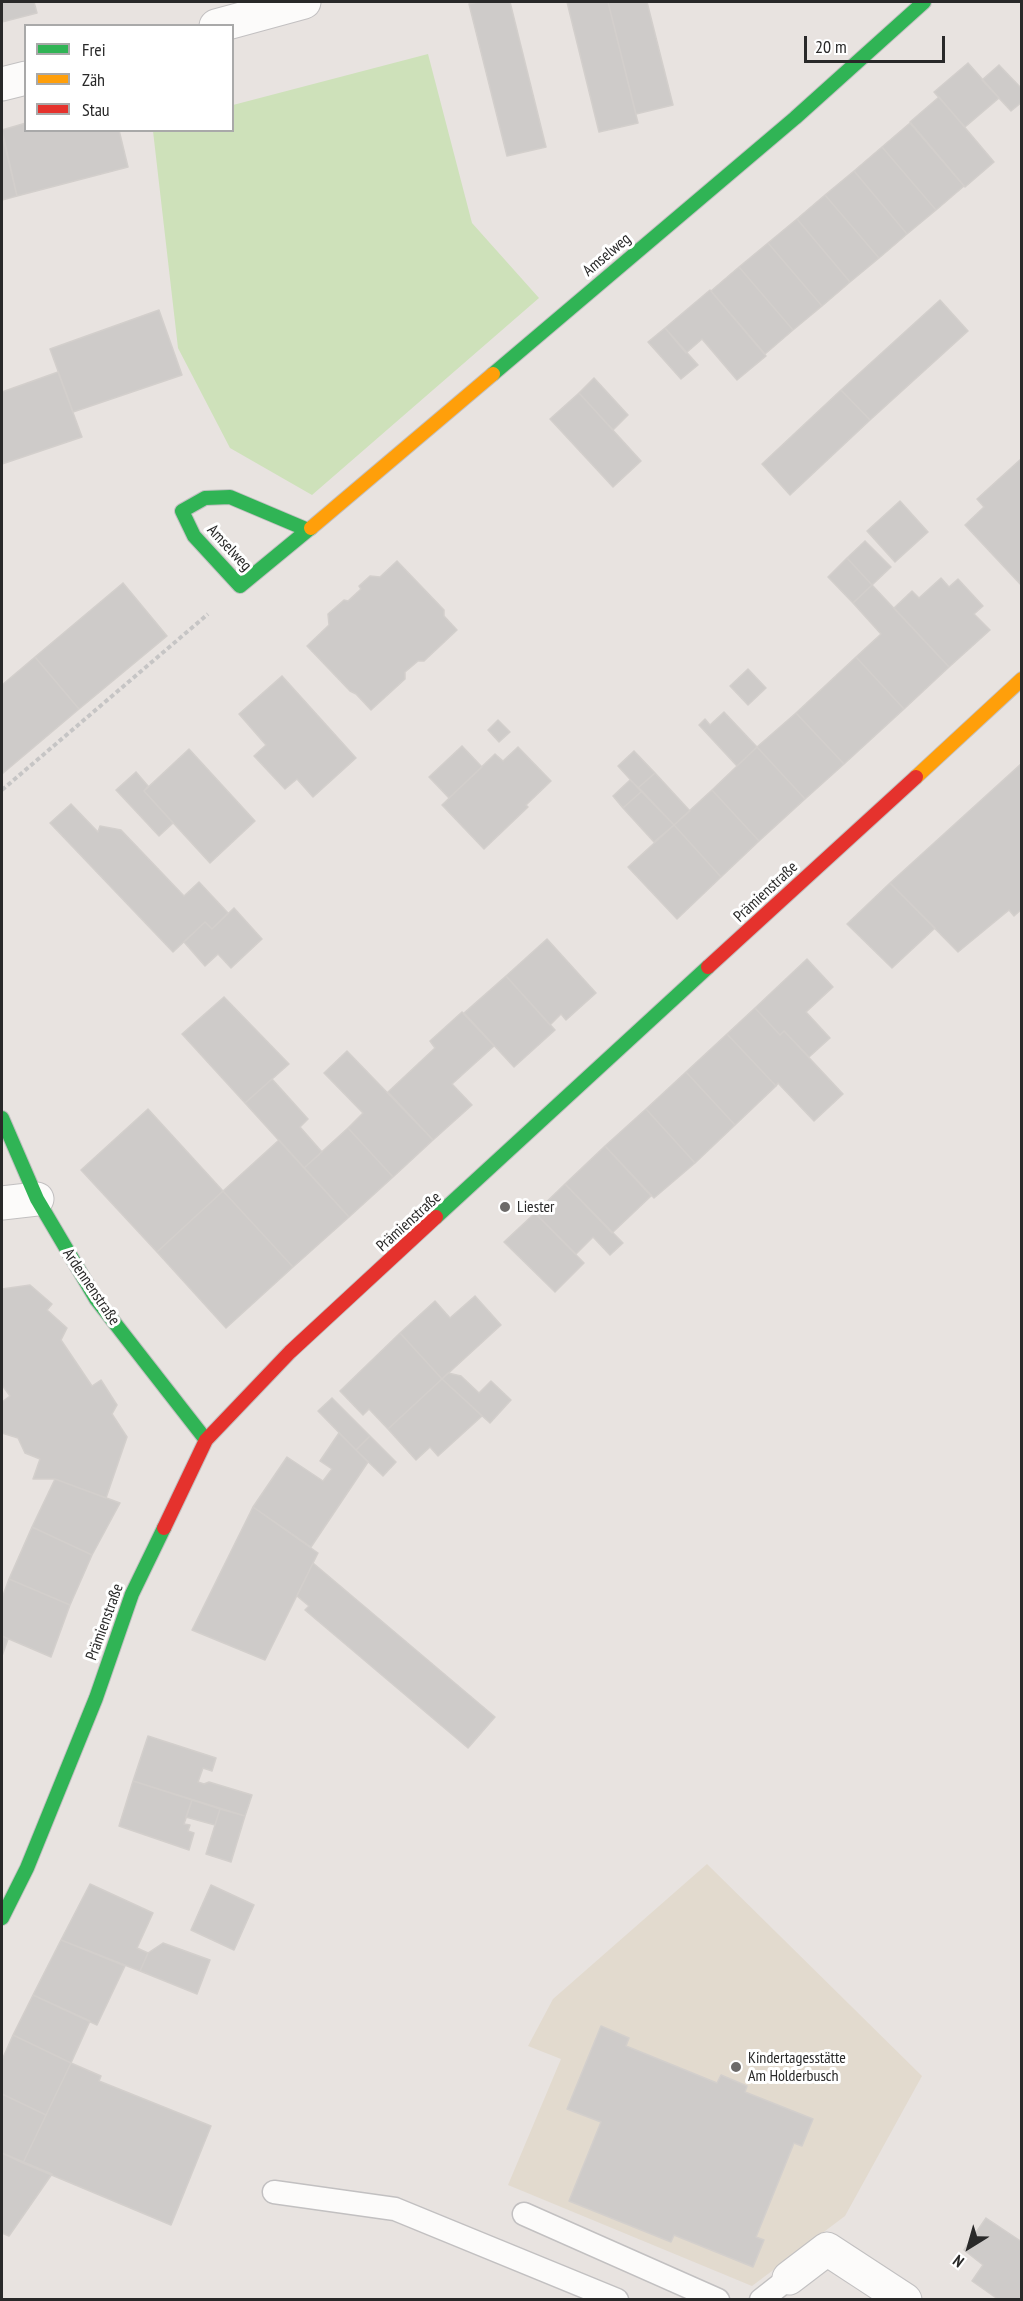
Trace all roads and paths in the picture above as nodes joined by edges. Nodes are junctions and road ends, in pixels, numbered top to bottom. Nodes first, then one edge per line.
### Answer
1 (304, 2) edge
2 (924, 2) edge
3 (223, 24) edge
4 (24, 78) edge
5 (2, 84) edge
6 (308, 530) junction
7 (240, 586) junction
8 (1022, 679) edge
9 (2, 790) edge
10 (2, 1118) edge
11 (37, 1200) junction
12 (2, 1203) edge
13 (206, 1440) junction
14 (2, 1918) edge
15 (274, 2192) dead end
16 (524, 2214) dead end
17 (789, 2278) joint
18 (617, 2300) edge
19 (718, 2300) edge
20 (761, 2300) edge
21 (905, 2300) edge

1 - 3 street
2 - 6 street, Amselweg
4 - 5 street
6 - 7 street, Amselweg
6 - 7 street, Amselweg
7 - 9 path
8 - 13 street, Prämienstraße
10 - 11 street, Ardennenstraße
11 - 12 street
11 - 13 street, Ardennenstraße
13 - 14 street, Prämienstraße
15 - 18 lane
16 - 19 lane
17 - 20 lane
17 - 21 street

